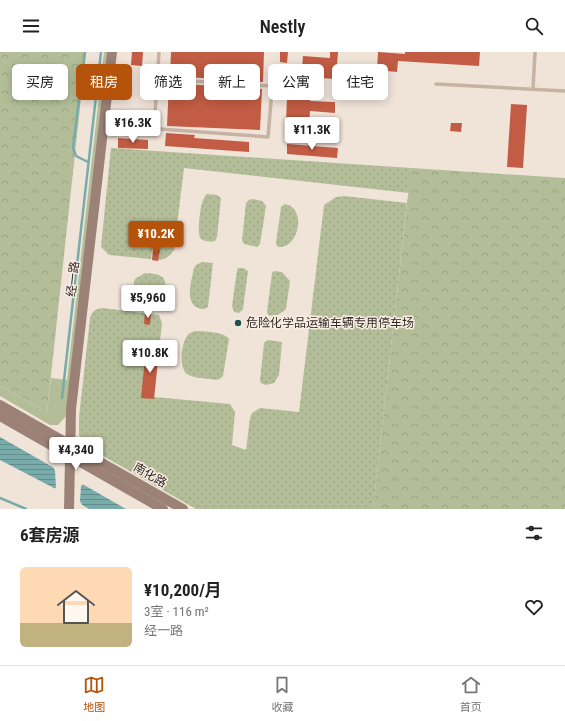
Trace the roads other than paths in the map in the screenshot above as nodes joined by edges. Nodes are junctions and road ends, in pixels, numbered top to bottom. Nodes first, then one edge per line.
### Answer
1 (112, 52) edge
2 (159, 52) edge
3 (535, 52) edge
4 (159, 64) edge
5 (196, 81) edge
6 (436, 84) dead end
7 (268, 86) edge
8 (533, 89) junction
9 (565, 91) edge
10 (156, 100) edge
11 (271, 100) edge
12 (104, 125) junction
13 (154, 129) junction
14 (0, 405) edge
15 (0, 416) edge
16 (71, 445) junction
17 (70, 456) junction
18 (69, 506) edge
19 (163, 509) edge
20 (183, 509) edge

1 - 12 street, 经一路
2 - 4 lane
3 - 8 lane
5 - 7 lane
6 - 8 lane
8 - 9 lane
10 - 13 lane
11 - 13 lane
12 - 13 lane
12 - 16 street, 经一路
14 - 16 street, 南化路
15 - 17 street, 南化路
16 - 17 street, 经一路
16 - 20 street, 南化路
17 - 18 street, 经一路
17 - 19 street, 南化路

